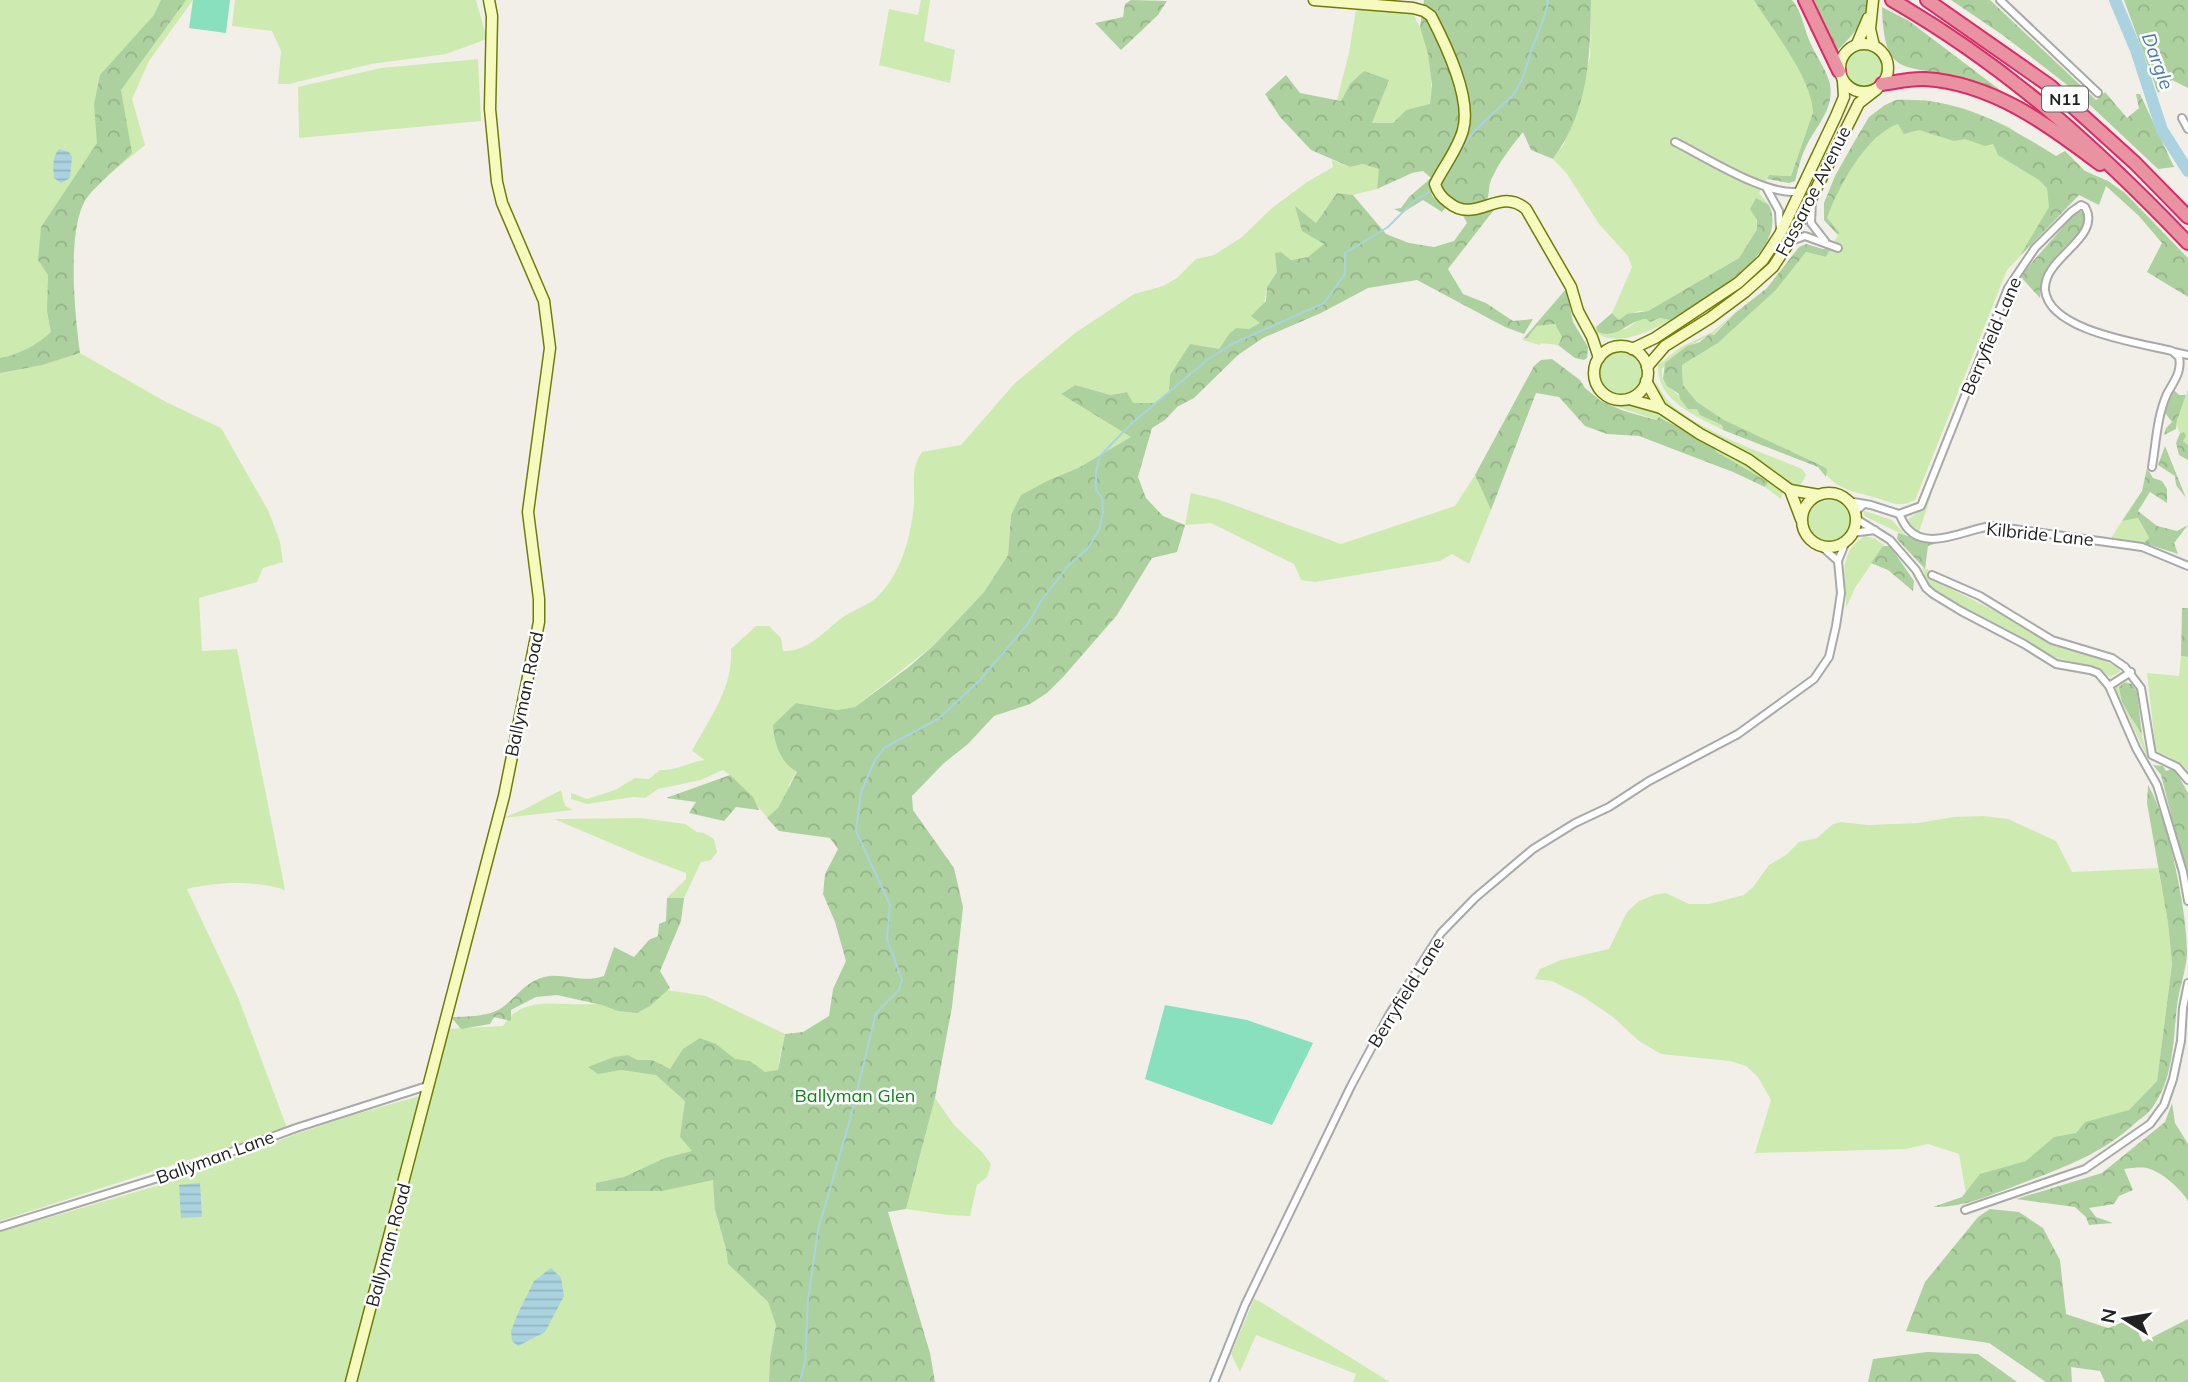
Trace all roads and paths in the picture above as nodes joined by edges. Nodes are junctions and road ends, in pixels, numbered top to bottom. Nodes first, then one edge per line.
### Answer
1 (489, 0) edge
2 (1314, 0) edge
3 (1805, 0) edge
4 (1892, 0) edge
5 (1927, 0) edge
6 (2000, 0) edge
7 (1872, 4) edge
8 (1857, 44) junction
9 (1874, 46) junction
10 (1841, 76) junction
11 (1879, 87) junction
12 (2098, 93) dead end
13 (2182, 118) dead end
14 (2188, 129) edge
15 (1675, 142) dead end
16 (2115, 144) junction
17 (1767, 189) junction
18 (1801, 191) junction
19 (1812, 196) junction
20 (2145, 198) junction
21 (2188, 208) edge
22 (2188, 217) edge
23 (1780, 234) junction
24 (1790, 242) junction
25 (1827, 242) junction
26 (2188, 243) edge
27 (1838, 248) dead end
28 (1592, 337) junction
29 (1612, 348) junction
30 (1632, 349) junction
31 (2172, 351) junction
32 (2188, 355) edge
33 (1599, 358) junction
34 (1647, 367) junction
35 (1646, 381) junction
36 (1629, 399) junction
37 (1661, 408) junction
38 (2152, 467) dead end
39 (1790, 490) junction
40 (1819, 495) junction
41 (1847, 501) junction
42 (1864, 504) junction
43 (1899, 514) junction
44 (1855, 515) junction
45 (1802, 523) junction
46 (1875, 530) junction
47 (1849, 537) junction
48 (1820, 545) junction
49 (1838, 561) junction
50 (2188, 566) edge
51 (1932, 575) dead end
52 (2131, 672) junction
53 (2109, 686) junction
54 (2188, 780) edge
55 (2188, 901) edge
56 (2188, 983) edge
57 (429, 1085) junction
58 (1965, 1210) dead end
59 (0, 1227) edge
60 (351, 1382) edge
61 (1214, 1382) edge

1 - 57 street, Ballyman Road
2 - 28 street
3 - 10 highway
4 - 20 highway
5 - 16 highway, N11
6 - 12 street
7 - 8 street
7 - 9 street
8 - 9 street
8 - 10 street
9 - 11 street
10 - 11 street
10 - 18 street, Fassaroe Avenue
11 - 19 street, Fassaroe Avenue
11 - 20 highway, N11
13 - 14 street
15 - 17 street
16 - 21 highway, N11
16 - 22 highway, N11
17 - 18 street
17 - 23 street
18 - 23 street, Fassaroe Avenue
19 - 24 street, Fassaroe Avenue
19 - 25 street
20 - 26 highway, N11
23 - 30 street, Fassaroe Avenue
24 - 25 street
24 - 34 street, Fassaroe Avenue
25 - 27 street
28 - 29 street
28 - 33 street
29 - 30 street
29 - 33 street
30 - 34 street
31 - 32 street, Berryfield Lane
31 - 38 street
31 - 43 street, Berryfield Lane
33 - 36 street
34 - 35 street
35 - 36 street
35 - 37 street
36 - 37 street
37 - 39 street
39 - 40 street
39 - 45 street
40 - 41 street
40 - 45 street
41 - 42 street
41 - 44 street
42 - 43 street
42 - 44 street
43 - 50 street, Kilbride Lane
44 - 46 street
44 - 47 street
45 - 48 street
46 - 47 street
46 - 53 street
47 - 48 street
47 - 49 street, Berryfield Lane
48 - 49 street
49 - 61 street, Berryfield Lane
51 - 52 street
52 - 53 street
52 - 54 street
53 - 55 street
56 - 58 street
57 - 59 street, Ballyman Lane
57 - 60 street, Ballyman Road

